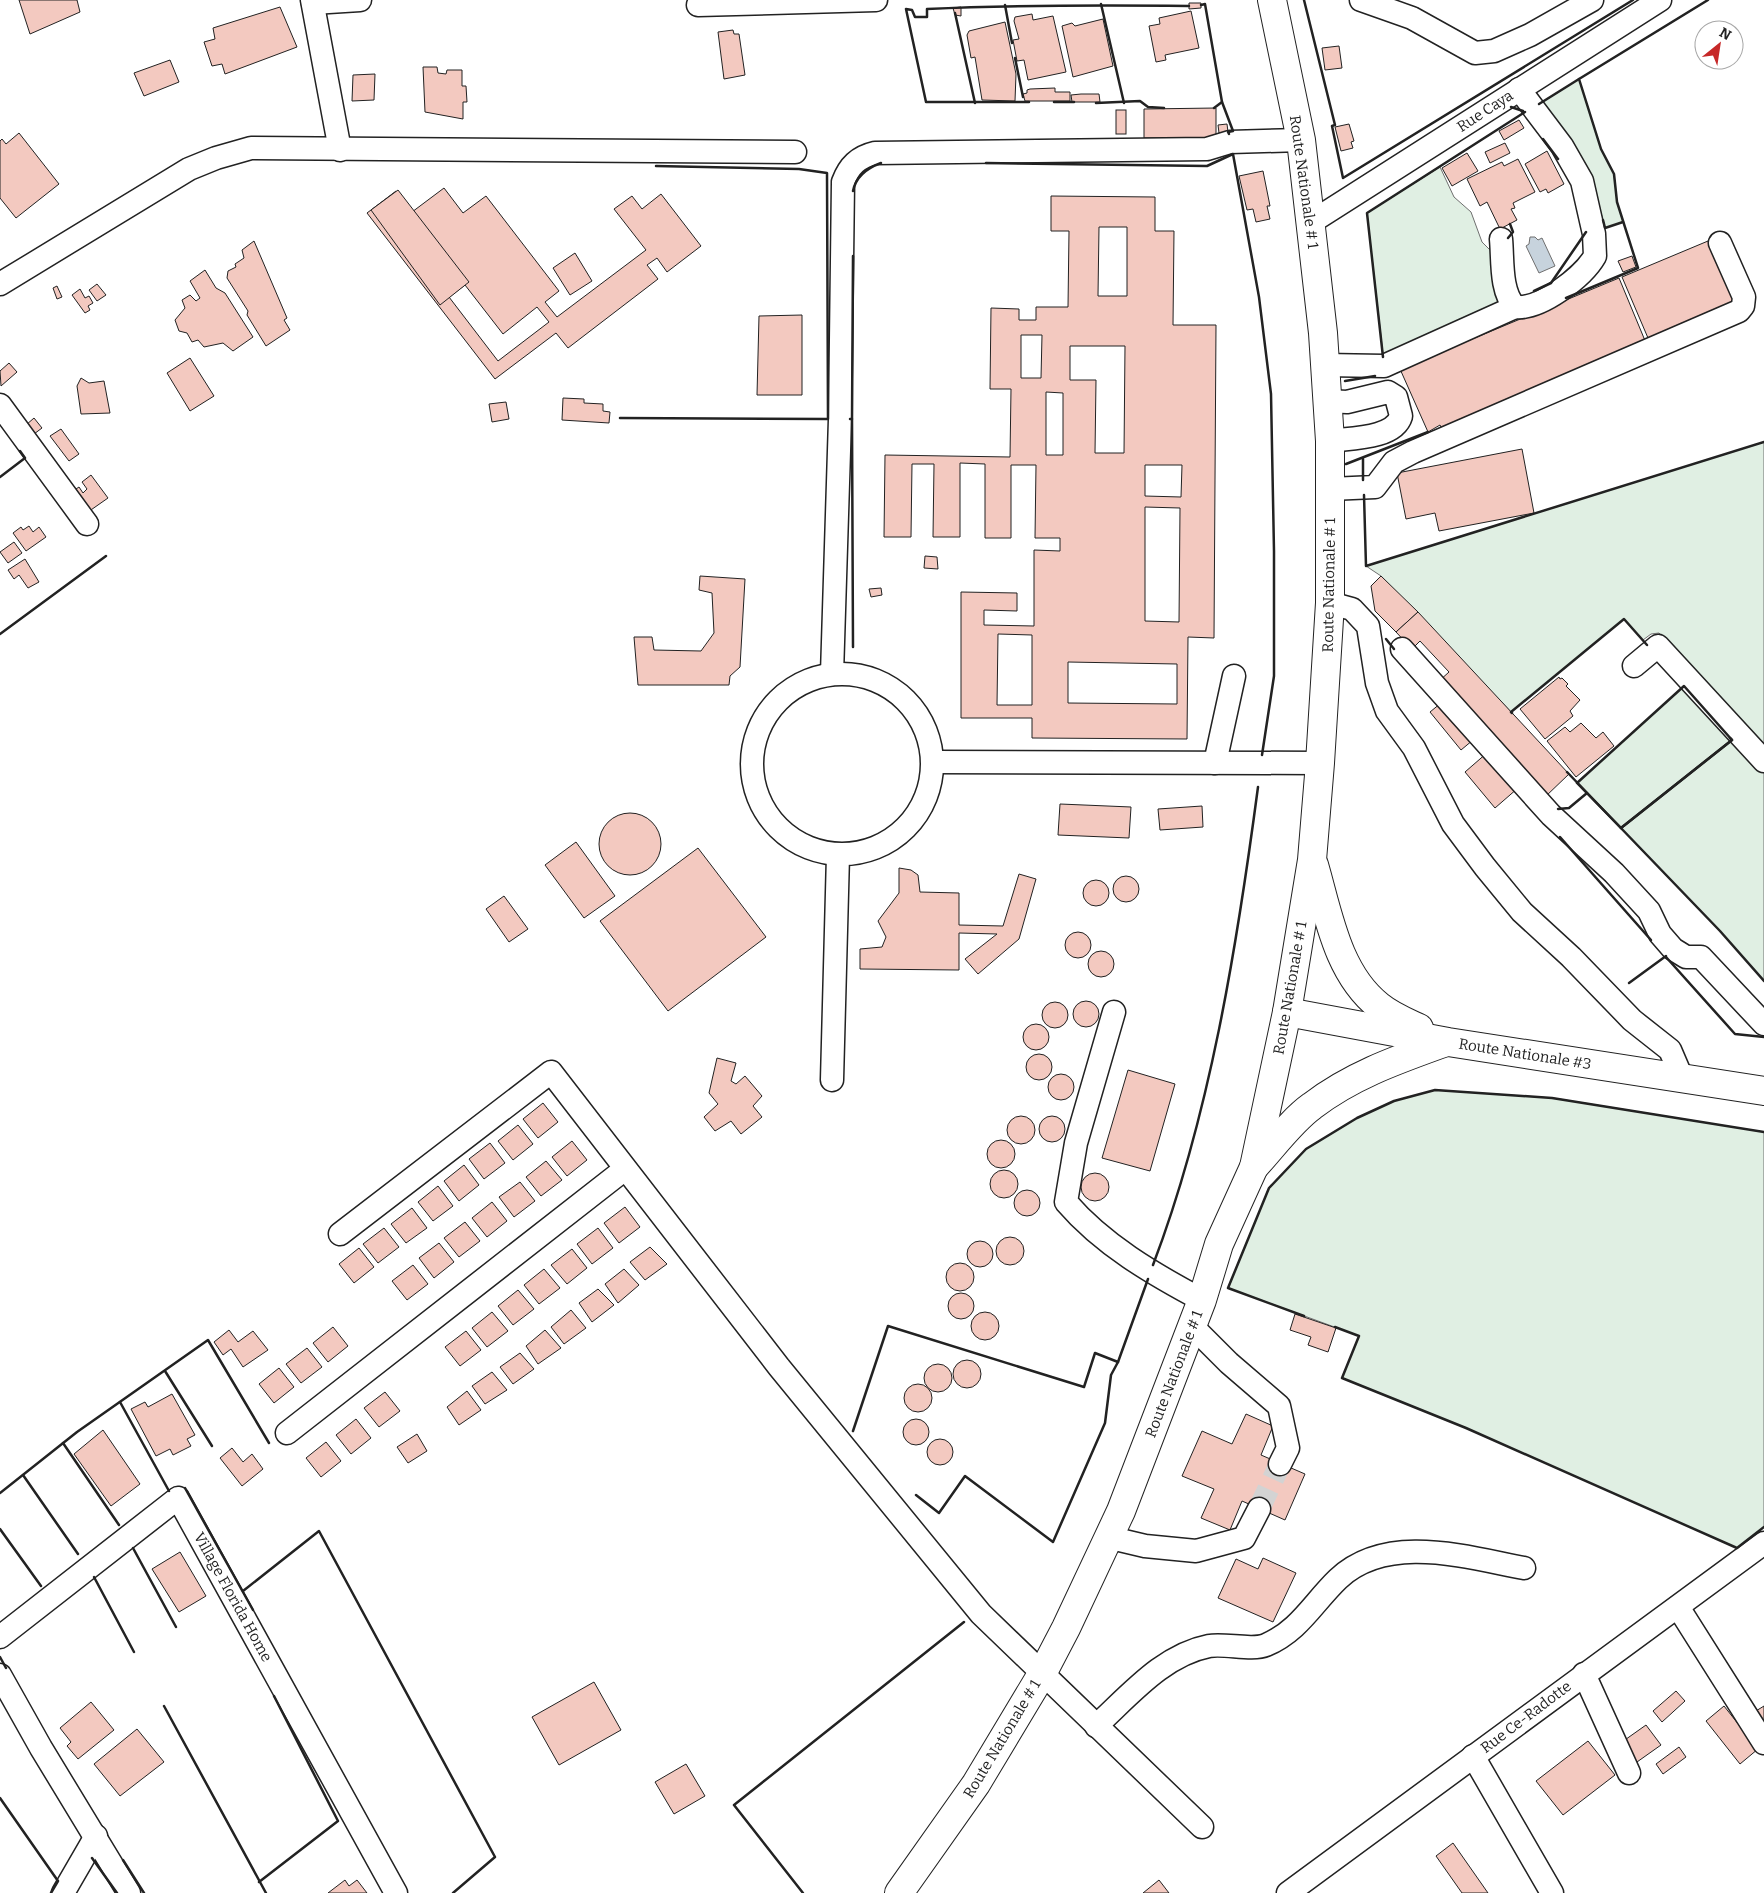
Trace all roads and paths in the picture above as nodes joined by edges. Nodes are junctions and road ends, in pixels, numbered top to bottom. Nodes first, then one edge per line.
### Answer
1 (360, 0) edge
2 (876, 0) edge
3 (1272, 0) edge
4 (1361, 0) edge
5 (1592, 0) edge
6 (1660, 0) edge
7 (849, 1) edge
8 (313, 2) edge
9 (698, 5) dead end
10 (1519, 88) junction
11 (1301, 140) junction
12 (340, 150) junction
13 (795, 152) dead end
14 (1310, 223) junction
15 (1501, 239) dead end
16 (1720, 242) dead end
17 (0, 284) edge
18 (1515, 307) junction
19 (1325, 365) junction
20 (1326, 401) junction
21 (0, 405) edge
22 (1330, 441) junction
23 (1330, 489) junction
24 (86, 524) dead end
25 (1330, 603) junction
26 (1402, 649) dead end
27 (1634, 666) dead end
28 (832, 674) junction
29 (1234, 676) dead end
30 (1764, 761) edge
31 (933, 762) junction
32 (1215, 763) junction
33 (1320, 763) junction
34 (838, 855) junction
35 (1312, 860) junction
36 (1114, 1012) dead end
37 (1287, 1012) junction
38 (1764, 1024) edge
39 (1448, 1042) junction
40 (1682, 1078) junction
41 (832, 1080) dead end
42 (1764, 1091) edge
43 (1254, 1167) junction
44 (625, 1169) junction
45 (340, 1234) dead end
46 (1202, 1300) junction
47 (1191, 1325) junction
48 (287, 1433) dead end
49 (1280, 1464) tunnel mouth
50 (1259, 1509) tunnel mouth
51 (1107, 1537) junction
52 (1764, 1543) edge
53 (1524, 1568) dead end
54 (1678, 1607) junction
55 (0, 1637) edge
56 (1042, 1674) junction
57 (1584, 1674) junction
58 (0, 1675) edge
59 (1096, 1726) junction
60 (1764, 1743) edge
61 (1473, 1756) junction
62 (1629, 1772) dead end
63 (1202, 1827) dead end
64 (96, 1836) junction
65 (63, 1893) edge
66 (129, 1893) edge
67 (396, 1893) edge
68 (899, 1893) edge
69 (1288, 1893) edge
70 (1552, 1893) edge

1 - 8 street
2 - 7 street
3 - 11 main road, Route Nationale # 1
4 - 5 street
6 - 10 street, Rue Caya
7 - 9 street
8 - 12 street
10 - 14 street, Rue Caya
10 - 18 street
11 - 14 main road, Route Nationale # 1
11 - 28 street
12 - 13 street
12 - 17 street
14 - 19 main road, Route Nationale # 1
15 - 18 street
16 - 23 street
18 - 19 street
19 - 20 main road, Route Nationale # 1
20 - 22 main road, Route Nationale # 1
20 - 22 street
21 - 24 street
22 - 23 main road, Route Nationale # 1
23 - 25 main road, Route Nationale # 1
25 - 33 main road, Route Nationale # 1
25 - 40 street
26 - 38 street
27 - 30 street
28 - 31 street
28 - 34 street
29 - 32 street
31 - 32 street
31 - 34 street
32 - 33 street
33 - 35 main road, Route Nationale # 1
34 - 41 street
35 - 37 main road, Route Nationale # 1
35 - 39 main road
36 - 46 street
37 - 39 main road, Route Nationale #3
37 - 43 main road, Route Nationale # 1
39 - 40 main road, Route Nationale #3
39 - 43 main road
40 - 42 main road, Route Nationale #3
43 - 46 main road, Route Nationale # 1
44 - 45 street
44 - 48 street
44 - 56 street
46 - 47 main road, Route Nationale # 1
47 - 49 street
47 - 51 main road, Route Nationale # 1
50 - 51 street
51 - 56 main road, Route Nationale # 1
52 - 54 street, Rue Ce-Radotte
53 - 59 street
54 - 57 street, Rue Ce-Radotte
54 - 60 street
55 - 67 street, Village Florida Home
56 - 59 street
56 - 68 main road, Route Nationale # 1
57 - 61 street, Rue Ce-Radotte
57 - 62 street
58 - 64 street
59 - 63 street
61 - 69 street, Rue Ce-Radotte
61 - 70 street
64 - 65 street
64 - 66 street

